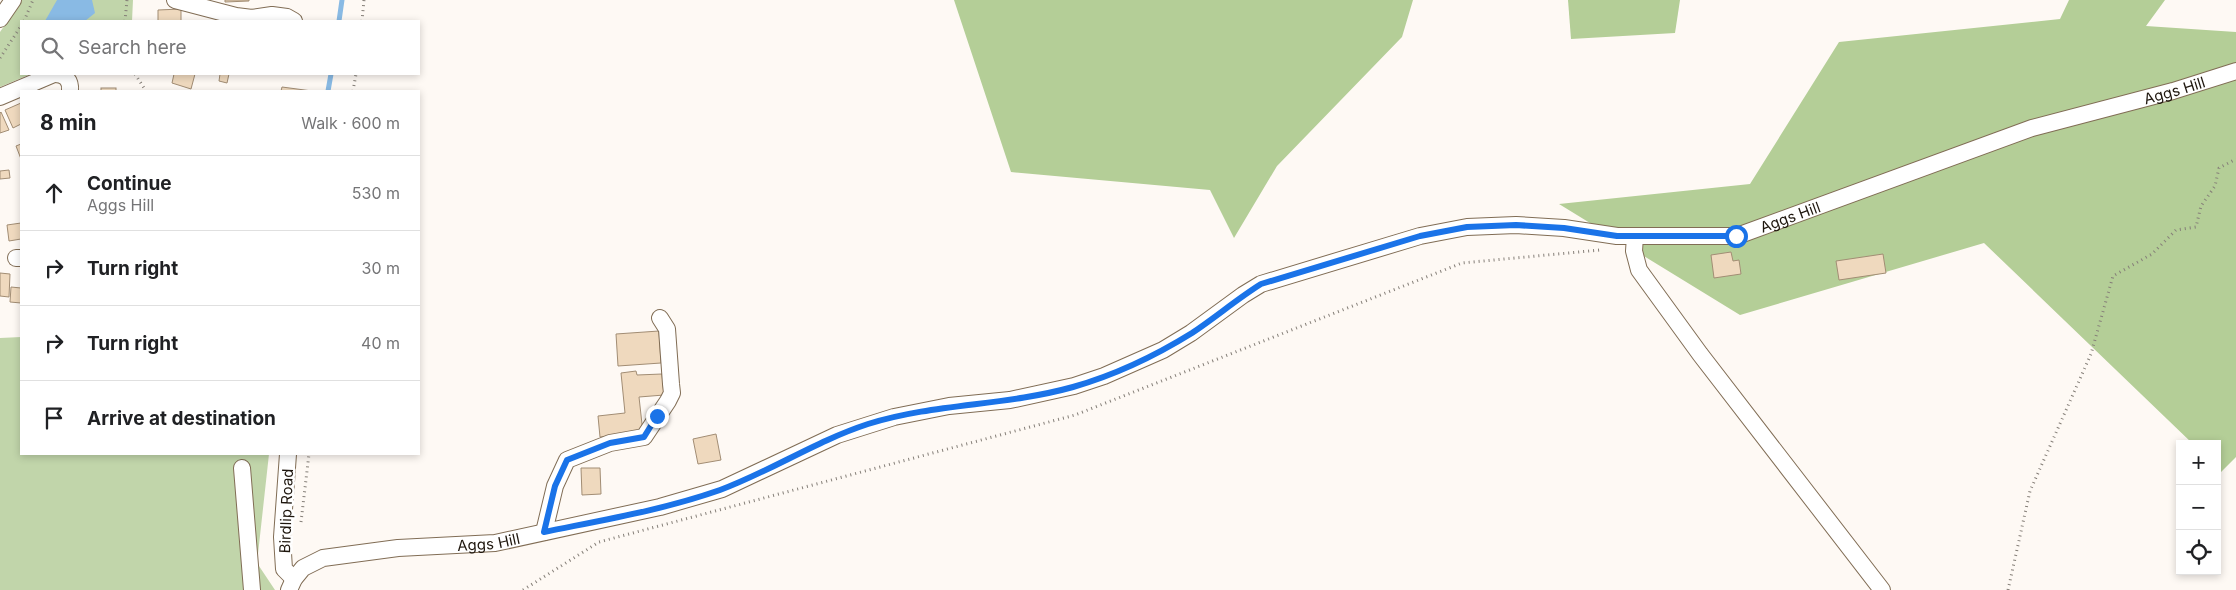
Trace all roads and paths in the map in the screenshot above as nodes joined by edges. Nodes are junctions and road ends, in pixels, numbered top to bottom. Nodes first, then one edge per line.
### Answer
1 (13, 0) edge
2 (34, 0) edge
3 (127, 0) edge
4 (175, 0) edge
5 (364, 0) edge
6 (0, 19) edge
7 (24, 20) edge
8 (125, 20) edge
9 (292, 20) edge
10 (362, 20) edge
11 (20, 28) edge
12 (0, 58) edge
13 (2236, 71) edge
14 (53, 75) edge
15 (59, 75) edge
16 (136, 75) edge
17 (356, 75) edge
18 (70, 90) edge
19 (145, 90) edge
20 (354, 90) edge
21 (0, 97) edge
22 (2236, 159) edge
23 (1635, 236) junction
24 (660, 318) dead end
25 (288, 455) edge
26 (242, 468) dead end
27 (544, 532) junction
28 (289, 580) edge
29 (253, 588) edge
30 (1882, 590) edge
31 (2008, 590) edge

1 - 6 street
2 - 7 path
3 - 8 path
4 - 9 street
5 - 10 path
11 - 12 path
13 - 23 street, Aggs Hill
14 - 21 street
15 - 18 street
16 - 19 path
17 - 20 path
22 - 31 path
23 - 27 street, Aggs Hill
23 - 30 street
24 - 27 street
25 - 28 street, Birdlip Road
26 - 29 street
27 - 28 street, Aggs Hill

